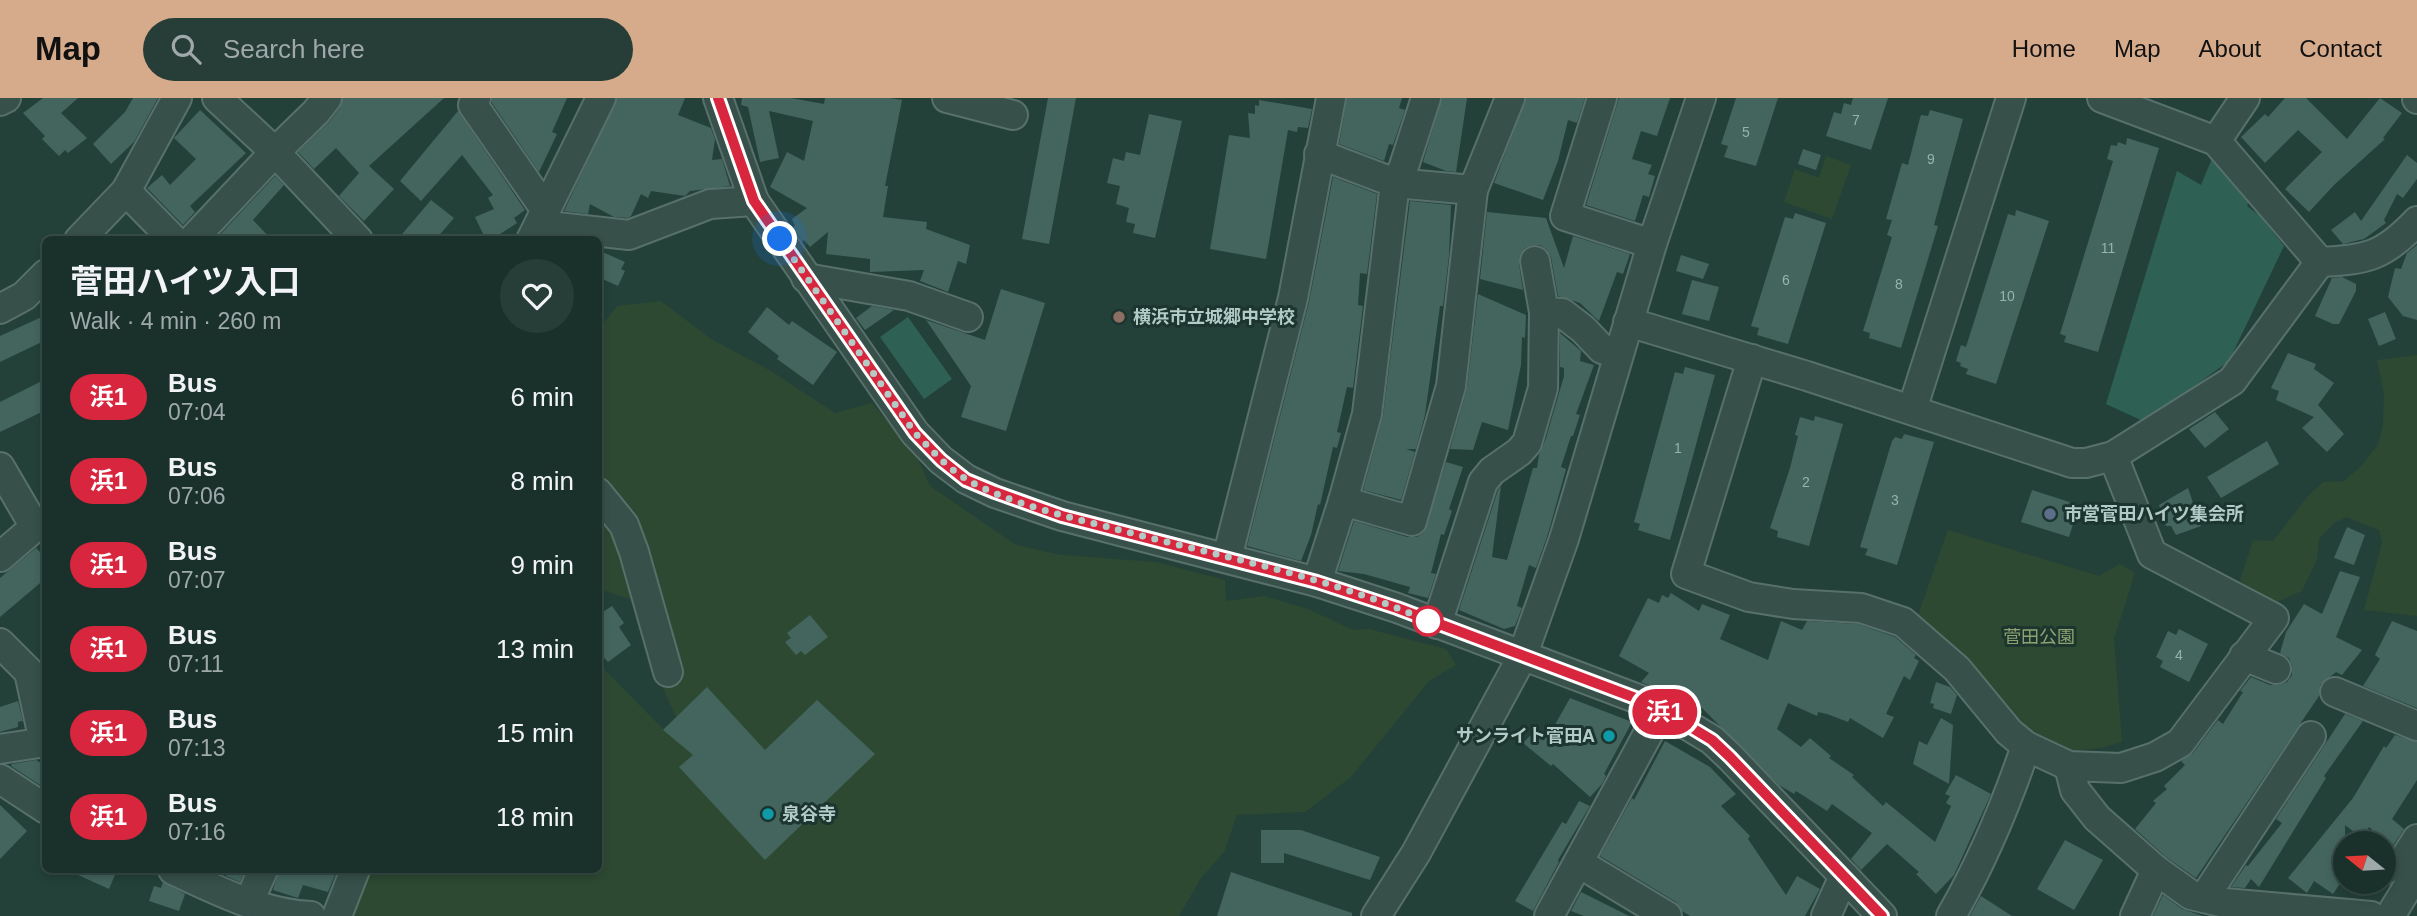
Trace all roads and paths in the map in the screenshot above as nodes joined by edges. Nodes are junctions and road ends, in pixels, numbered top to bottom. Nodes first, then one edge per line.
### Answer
1 (6, 98) edge
2 (177, 98) edge
3 (218, 98) edge
4 (327, 98) edge
5 (476, 98) edge
6 (601, 98) edge
7 (718, 98) edge
8 (947, 98) edge
9 (1331, 98) edge
10 (1426, 98) edge
11 (1510, 98) edge
12 (1602, 98) edge
13 (1701, 98) edge
14 (2011, 98) edge
15 (2102, 98) edge
16 (2245, 98) edge
17 (0, 101) edge
18 (1013, 115) dead end
19 (2216, 141) junction
20 (275, 152) junction
21 (1319, 154) junction
22 (1395, 183) junction
23 (1473, 190) junction
24 (126, 191) junction
25 (754, 201) junction
26 (2417, 221) edge
27 (538, 225) edge
28 (83, 236) edge
29 (170, 236) edge
30 (196, 236) edge
31 (354, 236) edge
32 (1652, 244) junction
33 (1535, 261) dead end
34 (2320, 262) junction
35 (42, 278) edge
36 (806, 278) junction
37 (0, 309) edge
38 (1544, 312) junction
39 (968, 317) dead end
40 (1628, 322) junction
41 (1618, 355) junction
42 (1752, 359) junction
43 (1912, 411) junction
44 (2113, 456) junction
45 (0, 467) edge
46 (602, 498) edge
47 (1343, 501) junction
48 (0, 556) edge
49 (1227, 558) junction
50 (1317, 582) junction
51 (1437, 624) junction
52 (0, 643) edge
53 (2244, 656) junction
54 (1522, 657) junction
55 (2276, 669) dead end
56 (667, 672) dead end
57 (2335, 692) dead end
58 (1661, 710) junction
59 (2417, 726) edge
60 (42, 729) edge
61 (2311, 736) dead end
62 (42, 742) edge
63 (2026, 747) junction
64 (0, 748) edge
65 (2069, 766) junction
66 (0, 779) edge
67 (42, 806) edge
68 (2417, 839) edge
69 (1579, 863) junction
70 (2396, 865) edge
71 (2156, 870) junction
72 (2417, 872) edge
73 (179, 873) edge
74 (262, 873) edge
75 (354, 873) edge
76 (1844, 876) junction
77 (2204, 898) junction
78 (249, 902) junction
79 (2304, 913) edge
80 (1664, 915) edge
81 (311, 916) edge
82 (337, 916) edge
83 (1376, 916) edge
84 (1549, 916) edge
85 (1826, 916) edge
86 (1882, 916) edge
87 (1951, 916) edge
88 (2134, 916) edge
89 (2371, 916) edge
90 (2390, 916) edge

1 - 17 street
2 - 24 street
3 - 20 street
4 - 20 street
5 - 27 street
6 - 27 street
7 - 25 street
8 - 18 street
9 - 21 street
10 - 22 street
11 - 23 street
12 - 32 street
13 - 32 street
14 - 43 street
15 - 19 street
16 - 19 street
19 - 34 street
20 - 30 street
20 - 31 street
21 - 22 street
21 - 49 street
22 - 23 street
22 - 47 street
23 - 47 street
24 - 28 street
24 - 29 street
25 - 27 street
25 - 36 street
26 - 34 street
32 - 40 street
33 - 38 street
34 - 44 street
35 - 37 street
36 - 39 street
36 - 49 street
38 - 41 street
38 - 51 street
40 - 41 street
40 - 42 street
41 - 54 street
42 - 43 street
42 - 63 street
43 - 44 street
44 - 53 street
45 - 48 street
46 - 56 street
47 - 50 street
49 - 50 street
50 - 51 street
51 - 54 street
52 - 60 street
53 - 55 street
53 - 65 street
54 - 58 street
54 - 83 street
57 - 59 street
58 - 69 street
58 - 76 street
61 - 77 street
62 - 64 street
63 - 65 street
63 - 87 street
65 - 71 street
66 - 67 street
68 - 70 street
69 - 80 street
69 - 84 street
71 - 77 street
71 - 88 street
72 - 90 street
73 - 78 street
74 - 78 street
75 - 82 street
76 - 85 street
76 - 86 street
77 - 79 street
78 - 81 street
79 - 89 street

